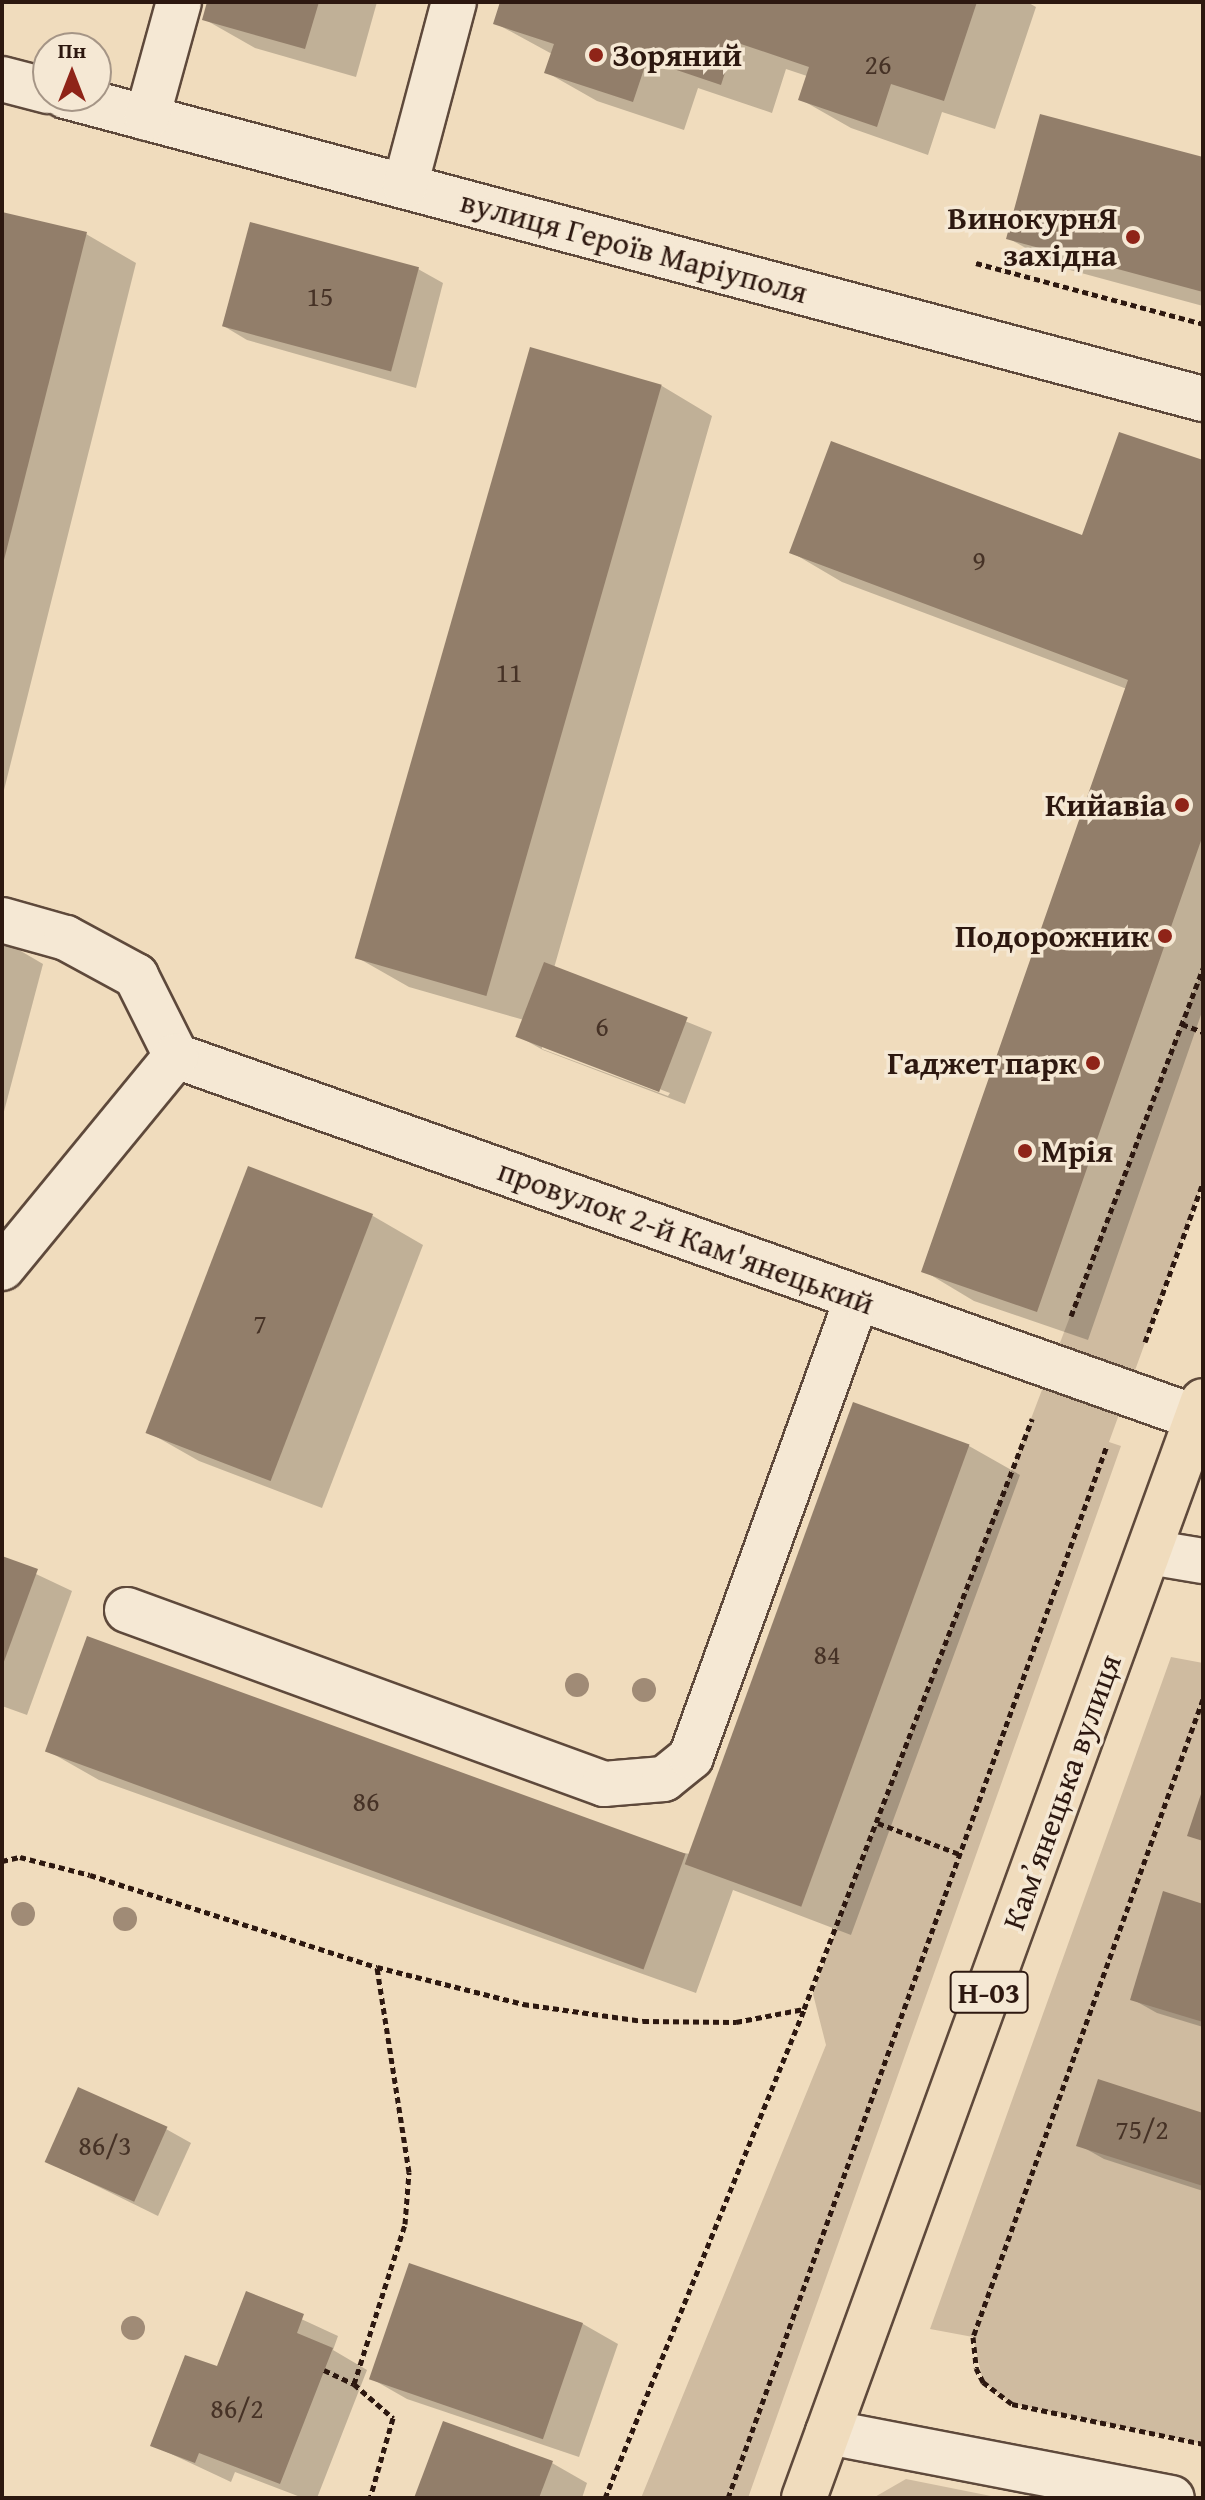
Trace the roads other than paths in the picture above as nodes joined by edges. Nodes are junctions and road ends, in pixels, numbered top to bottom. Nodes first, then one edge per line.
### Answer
1 (179, 2) edge
2 (454, 2) edge
3 (2, 79) edge
4 (32, 87) edge
5 (112, 109) edge
6 (147, 118) junction
7 (405, 186) junction
8 (1203, 399) edge
9 (2, 920) edge
10 (176, 1056) junction
11 (2, 1268) edge
12 (857, 1298) junction
13 (1200, 1410) edge
14 (1149, 1552) junction
15 (1203, 1561) edge
16 (127, 1610) dead end
17 (828, 2432) junction
18 (804, 2498) edge
19 (1172, 2498) edge

1 - 6 street
2 - 7 street
3 - 4 street
5 - 6 street, вулиця Героїв Маріуполя
6 - 7 street, вулиця Героїв Маріуполя
7 - 8 street, вулиця Героїв Маріуполя
9 - 10 street
10 - 11 street
10 - 12 street, провулок 2-й Кам'янецький
12 - 13 street, провулок 2-й Кам'янецький
12 - 16 street
13 - 14 main road, Камʼянецька вулиця / Н-03
14 - 15 street
14 - 17 main road, Камʼянецька вулиця / Н-03
17 - 18 main road, Камʼянецька вулиця / Н-03
17 - 19 street

